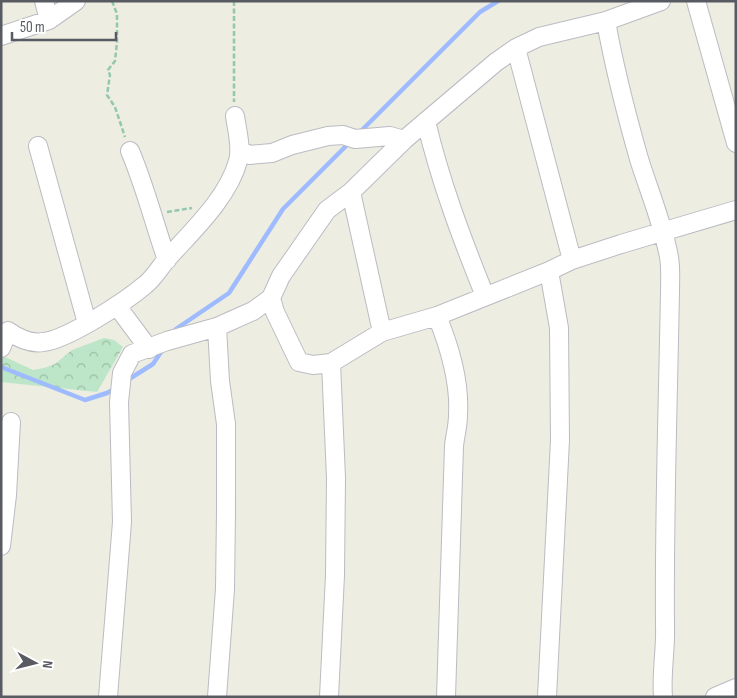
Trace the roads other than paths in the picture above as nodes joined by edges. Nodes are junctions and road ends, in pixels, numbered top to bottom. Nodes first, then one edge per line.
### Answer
1 (44, 1) edge
2 (76, 1) edge
3 (661, 1) edge
4 (696, 1) edge
5 (49, 20) junction
6 (606, 21) junction
7 (1, 36) edge
8 (516, 48) junction
9 (235, 116) road end
10 (426, 121) junction
11 (404, 140) junction
12 (736, 143) edge
13 (38, 146) dead end
14 (240, 150) junction
15 (130, 151) road end
16 (351, 192) junction
17 (736, 210) edge
18 (663, 231) junction
19 (166, 260) junction
20 (572, 260) junction
21 (549, 271) junction
22 (485, 296) junction
23 (271, 298) junction
24 (117, 306) junction
25 (437, 316) junction
26 (87, 323) junction
27 (217, 327) junction
28 (382, 332) junction
29 (1, 348) edge
30 (149, 349) junction
31 (330, 363) junction
32 (11, 422) dead end
33 (1, 546) edge
34 (736, 688) edge
35 (108, 697) edge
36 (217, 697) edge
37 (329, 697) edge
38 (446, 697) edge
39 (547, 697) edge
40 (663, 697) edge
41 (715, 697) edge

1 - 5 street
2 - 5 street
3 - 6 street
4 - 12 street
5 - 7 street
6 - 8 street
6 - 18 street
8 - 10 street
8 - 20 street
9 - 14 street
10 - 11 street
10 - 22 street
11 - 14 street
11 - 16 street
13 - 26 street
14 - 19 street
15 - 19 street
16 - 23 street
16 - 28 street
17 - 18 street
18 - 20 street
18 - 40 street
19 - 24 street
20 - 21 street
21 - 22 street
21 - 39 street
22 - 25 street
23 - 27 street
23 - 31 street
24 - 26 street
24 - 30 street
25 - 28 street
25 - 38 street
26 - 29 street
27 - 30 street
27 - 36 street
28 - 31 street
30 - 35 street
31 - 37 street
32 - 33 street
34 - 41 street

